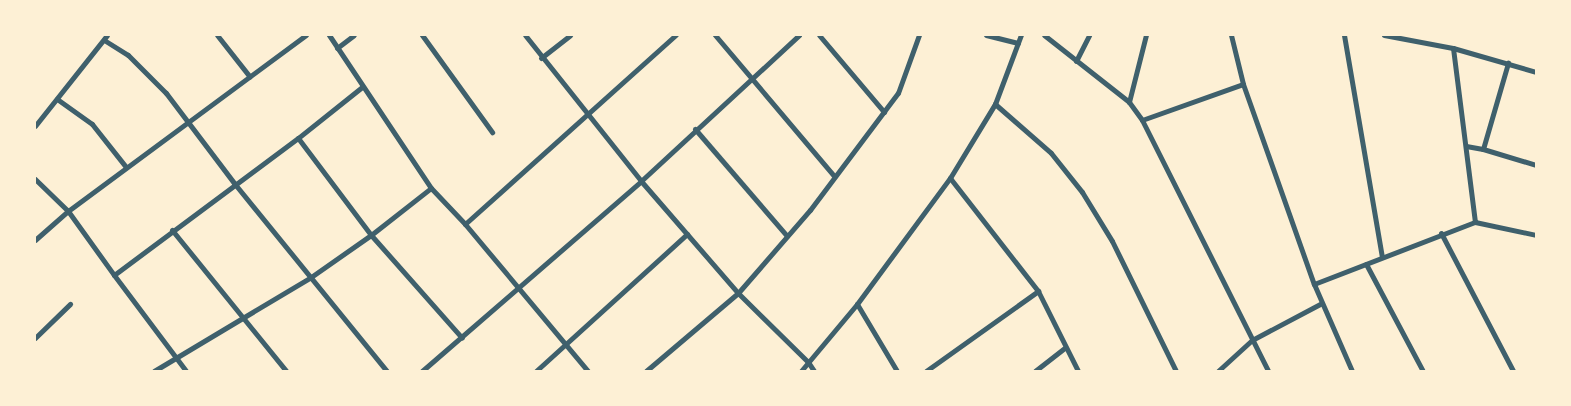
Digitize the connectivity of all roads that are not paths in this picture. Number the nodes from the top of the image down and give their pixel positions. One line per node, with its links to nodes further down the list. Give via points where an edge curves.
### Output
1 (217, 35): 30 (street)
2 (306, 35): 30 (street)
3 (329, 35): 23 (street)
4 (354, 35): 23 (street)
5 (422, 35): 42 (street)
6 (525, 35): 25 (street)
7 (570, 35): 25 (street)
8 (676, 35): 37 (street)
9 (715, 35): 29 (street)
10 (798, 35): 29 (street)
11 (819, 35): 36 (street)
12 (919, 35): 36 (street, via 903,84)
13 (986, 35): 22 (street)
14 (1020, 35): 22 (street)
15 (1044, 35): 26 (street)
16 (1089, 35): 26 (street)
17 (1146, 35): 34 (street)
18 (1231, 35): 31 (street)
19 (1344, 35): 64 (street)
20 (1384, 35): 24 (street)
21 (106, 37): 33 (street); 39 (street, via 150,74)
22 (1018, 43): 35 (street)
23 (336, 48): 32 (street)
24 (1453, 48): 27 (street); 44 (street)
25 (541, 58): 37 (street)
26 (1076, 61): 34 (street)
27 (1508, 64): 28 (street); 45 (street)
28 (1536, 72)
29 (752, 76): 41 (street); 48 (street)
30 (250, 77): 39 (street)
31 (1244, 84): 38 (street); 68 (street)
32 (362, 87): 43 (street); 53 (street)
33 (57, 99): 40 (street); 47 (street, via 92,124)
34 (1129, 102): 38 (street)
35 (995, 104): 49 (street); 97 (street, via 1052,153 1082,192 1112,241)
36 (884, 112): 48 (street)
37 (587, 117): 51 (street); 56 (street)
38 (1142, 120): 78 (street)
39 (189, 123): 47 (street); 52 (street)
40 (35, 126)
41 (695, 129): 51 (street); 62 (street)
42 (492, 132)
43 (298, 138): 52 (street); 61 (street)
44 (1466, 146): 45 (street); 55 (street)
45 (1483, 150): 46 (street)
46 (1536, 166)
47 (126, 167): 54 (street)
48 (834, 176): 62 (street)
49 (950, 178): 70 (street); 73 (street)
50 (35, 179): 54 (street)
51 (640, 181): 59 (street); 69 (street)
52 (234, 183): 57 (street); 67 (street)
53 (430, 188): 56 (street); 61 (street)
54 (68, 210): 63 (street); 66 (street)
55 (1475, 222): 58 (street); 60 (street)
56 (465, 224): 69 (street)
57 (172, 230): 66 (street); 75 (street)
58 (1441, 233): 64 (street); 102 (street)
59 (687, 234): 71 (street); 79 (street)
60 (1536, 235)
61 (371, 236): 67 (street); 77 (street)
62 (787, 236): 71 (street)
63 (35, 240)
64 (1382, 258): 65 (street)
65 (1366, 264): 68 (street); 101 (street)
66 (114, 275): 81 (street)
67 (311, 277): 75 (street); 86 (street)
68 (1314, 284): 74 (street)
69 (518, 287): 77 (street); 79 (street)
70 (1038, 291): 80 (street); 94 (street)
71 (738, 293): 82 (street); 90 (street)
72 (70, 304): 76 (street)
73 (856, 304): 82 (street); 93 (street)
74 (1320, 304): 78 (street); 100 (street)
75 (240, 318): 81 (street); 85 (street)
76 (35, 338)
77 (462, 338): 87 (street)
78 (1252, 340): 98 (street); 99 (street)
79 (566, 344): 88 (street); 89 (street)
80 (1064, 348): 95 (street); 96 (street)
81 (175, 358): 83 (street); 84 (street)
82 (808, 362): 91 (street); 92 (street)
83 (154, 371)
84 (186, 371)
85 (286, 371)
86 (387, 371)
87 (422, 371)
88 (536, 371)
89 (588, 371)
90 (646, 371)
91 (801, 371)
92 (814, 371)
93 (897, 371)
94 (926, 371)
95 (1035, 371)
96 (1078, 371)
97 (1176, 371)
98 (1218, 371)
99 (1268, 371)
100 (1352, 371)
101 (1423, 371)
102 (1513, 371)

